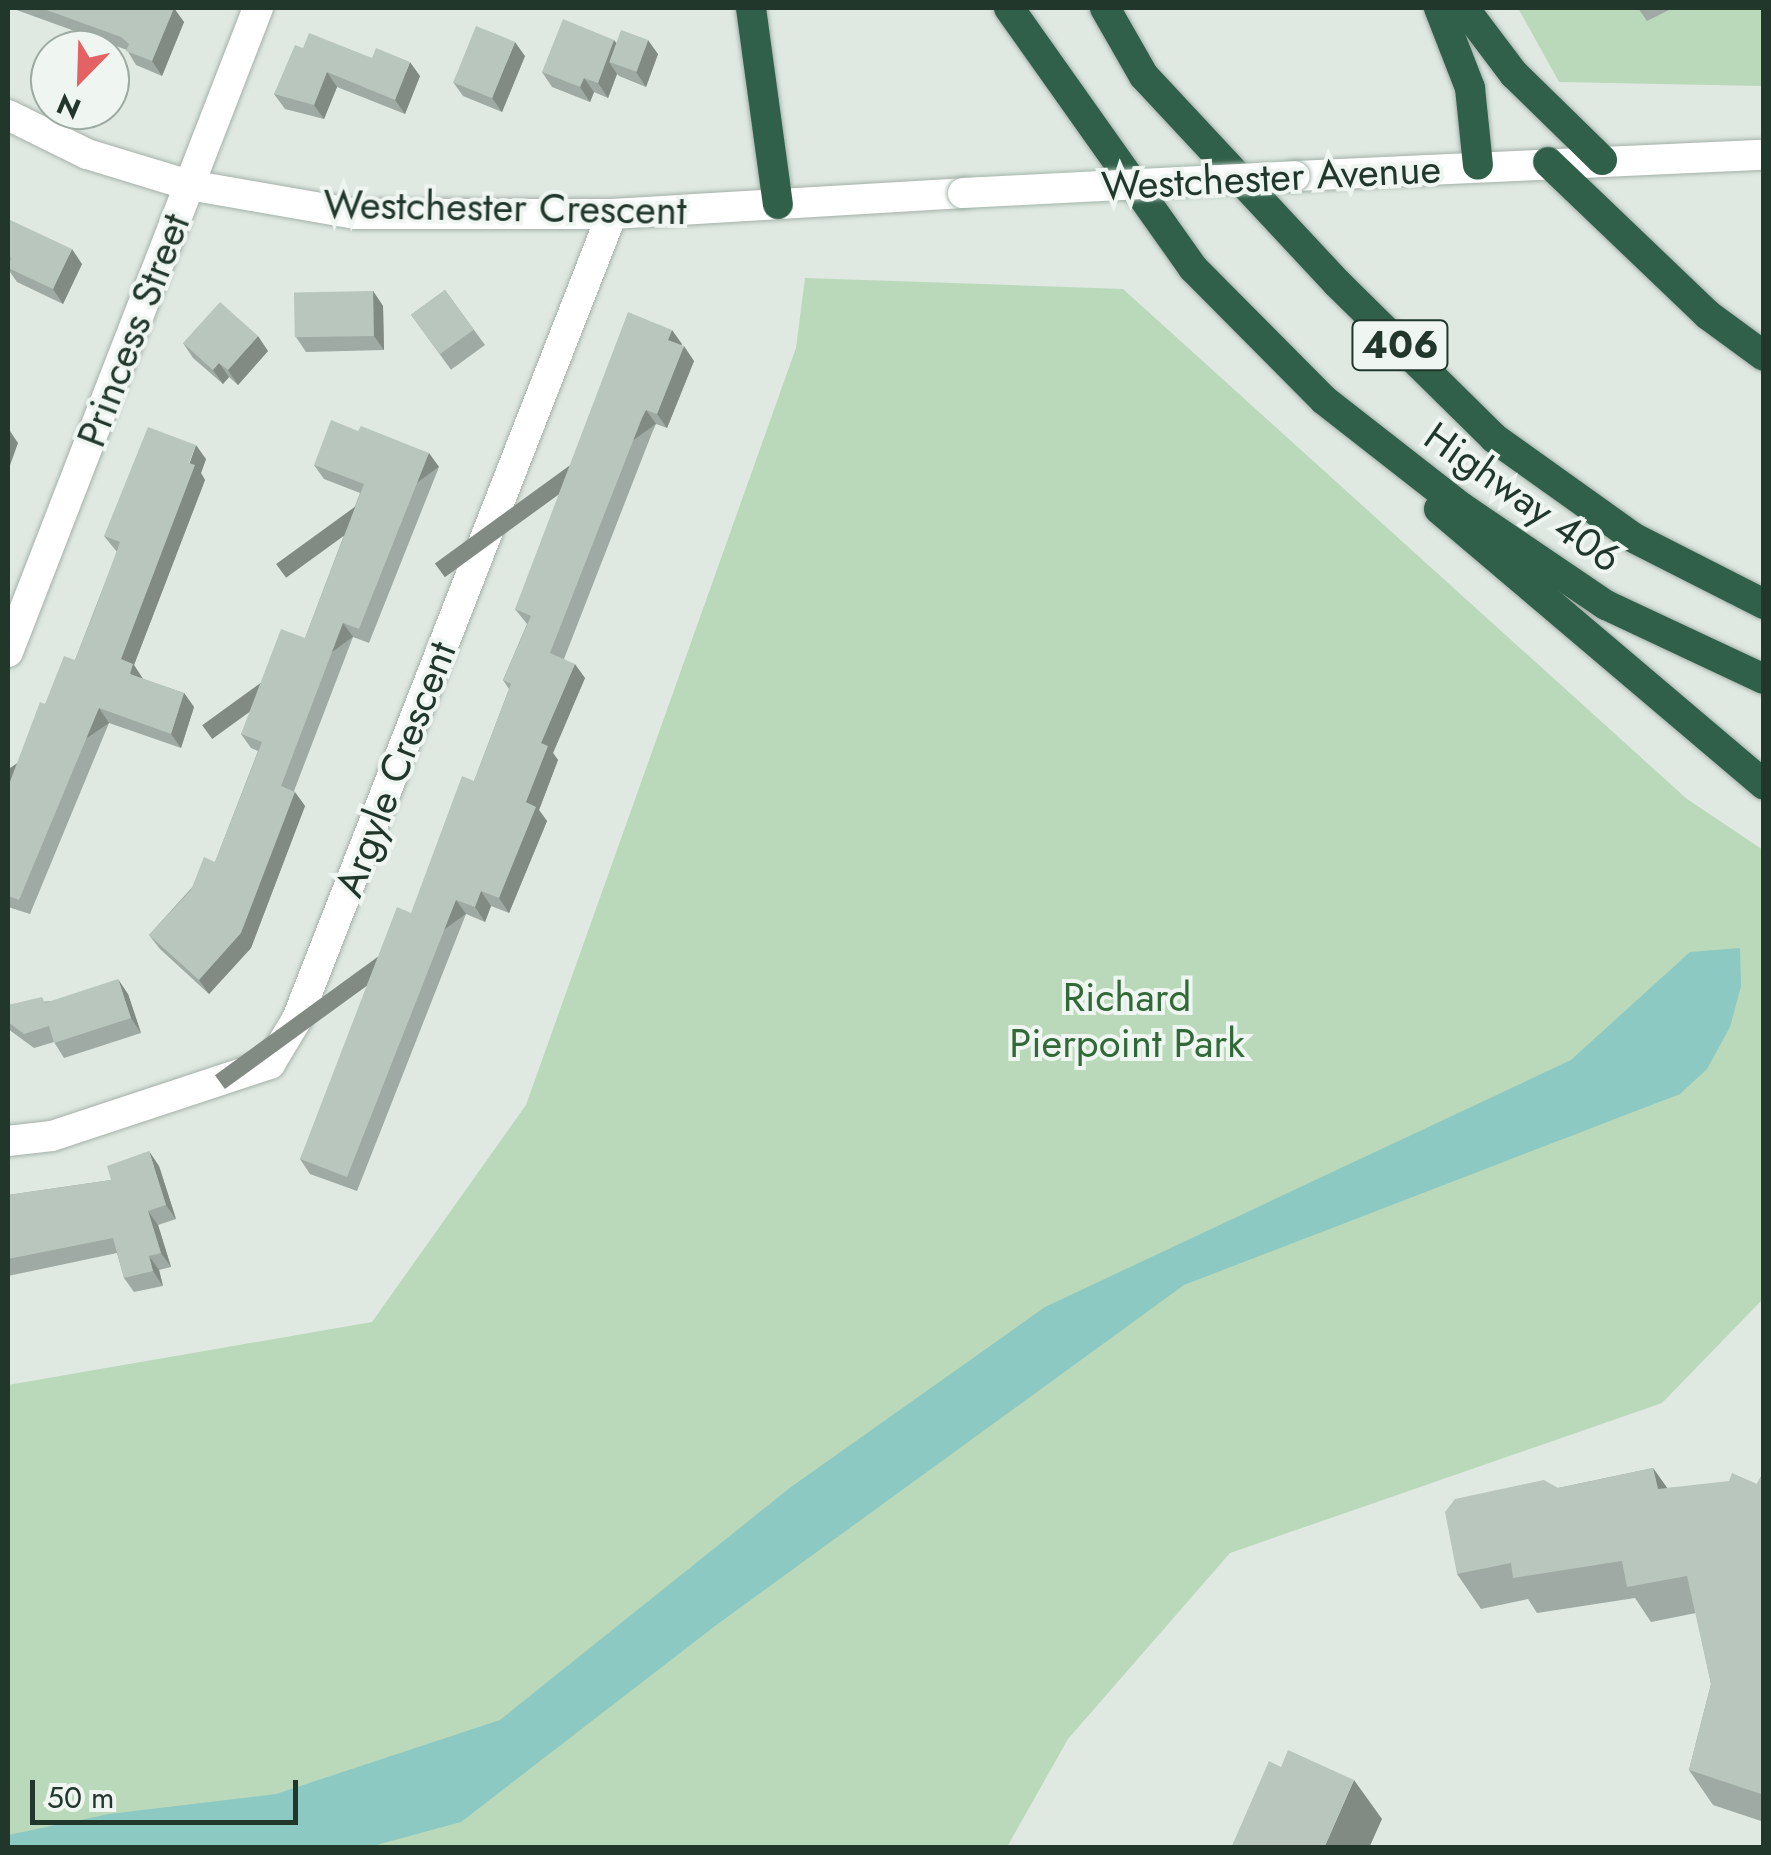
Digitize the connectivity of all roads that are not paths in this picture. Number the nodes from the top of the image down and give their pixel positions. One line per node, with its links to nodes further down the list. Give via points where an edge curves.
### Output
1 (258, 8): 12 (street, Princess Street)
2 (751, 8): 13 (highway)
3 (1009, 8): 16 (highway, Highway 406 / 406, via 1193,268)
4 (1105, 8): 17 (highway, Highway 406 / 406, via 1144,76 1337,283 1494,438 1634,538)
5 (1439, 8): 11 (highway, via 1470,88)
6 (1464, 8): 9 (highway, via 1514,74)
7 (8, 115): 12 (street, Westchester Crescent, via 87,154)
8 (1764, 155): 9 (street, Westchester Avenue)
9 (1602, 160): 10 (street, Westchester Avenue)
10 (1548, 162): 11 (street, Westchester Avenue); 15 (highway, via 1708,316)
11 (1478, 165): 13 (street, Westchester Avenue, bridge)
12 (189, 185): 14 (street, Westchester Crescent, via 354,214); 18 (street, Princess Street)
13 (778, 204): 14 (street, Westchester Crescent)
14 (612, 214): 21 (street, Argyle Crescent, via 296,1020 270,1064 52,1136)
15 (1764, 356)
16 (1324, 400): 19 (highway, Highway 406 / 406, via 1461,507 1606,605); 20 (highway, via 1485,552)
17 (1764, 604)
18 (8, 652)
19 (1764, 679)
20 (1764, 786)
21 (8, 1141)

